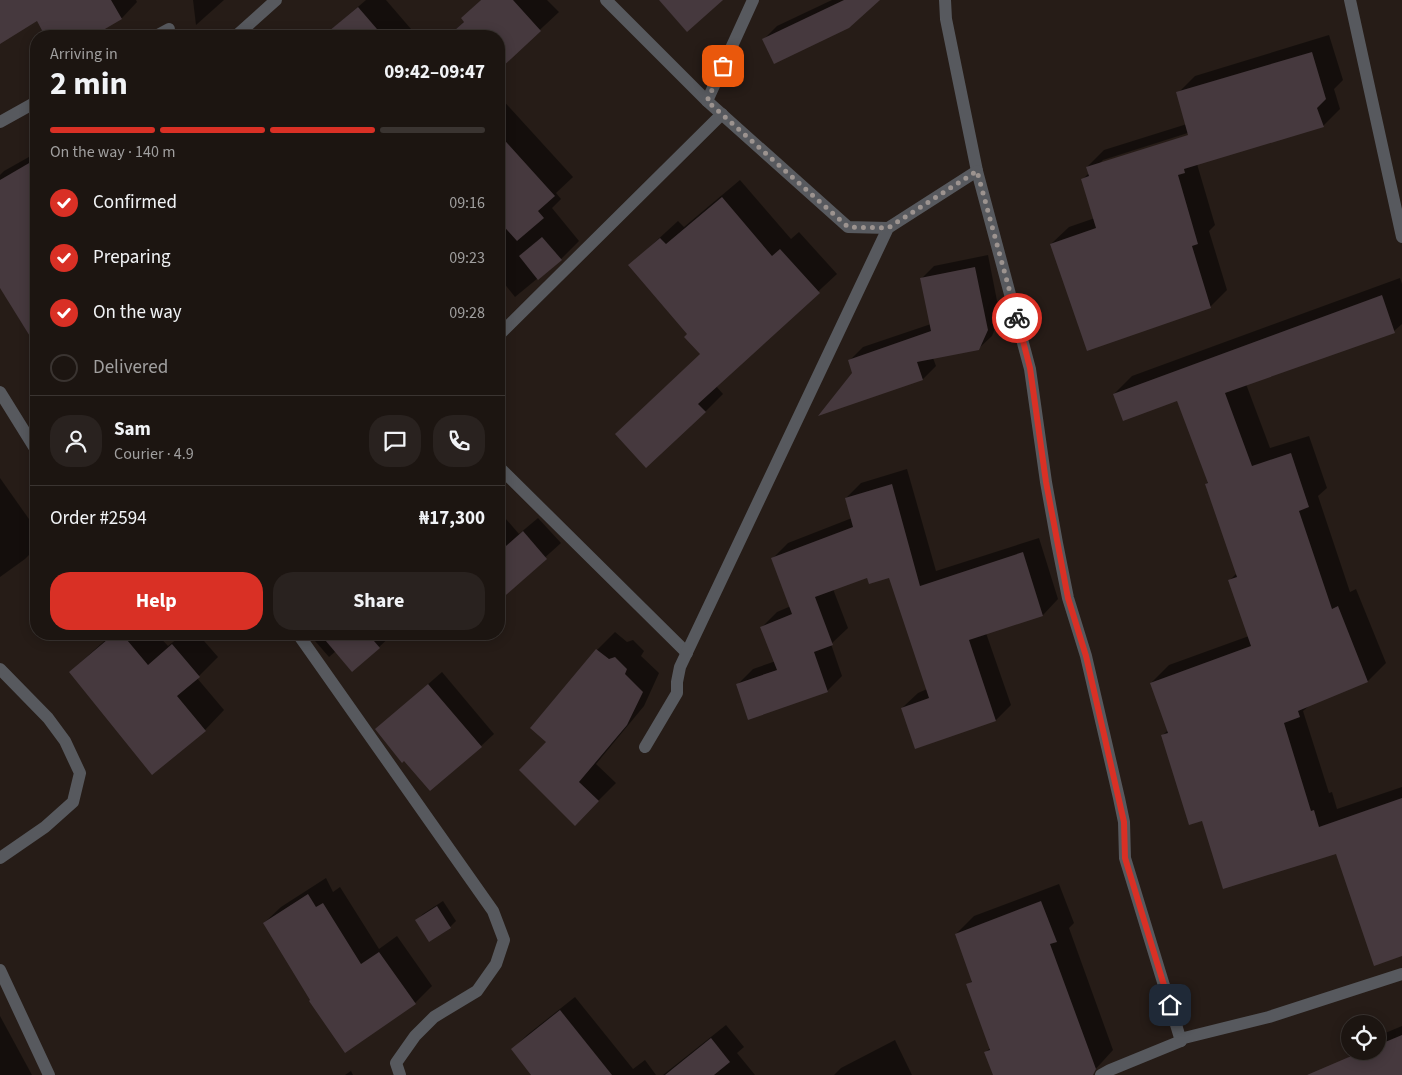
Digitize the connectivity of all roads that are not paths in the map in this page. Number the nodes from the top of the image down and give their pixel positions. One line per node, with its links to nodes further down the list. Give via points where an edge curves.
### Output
1 (276, 0): 6 (street)
2 (606, 0): 7 (street)
3 (753, 0): 7 (street)
4 (945, 0): 11 (street, via 946,19)
5 (1350, 0): 13 (street)
6 (243, 30)
7 (707, 101): 9 (street)
8 (30, 105): 10 (street)
9 (722, 114): 12 (street, via 848,227); 14 (street)
10 (0, 122)
11 (977, 171): 12 (street); 25 (street, via 1030,368 1054,526 1068,598 1086,656 1122,814 1125,858)
12 (888, 228): 19 (street)
13 (1402, 237)
14 (505, 329)
15 (0, 392): 16 (street)
16 (30, 440)
17 (505, 473): 19 (street)
18 (302, 640): 27 (street, via 493,910 504,940 496,964 477,991 434,1017 415,1036 396,1063)
19 (687, 653): 21 (street, via 680,667 677,693)
20 (0, 669): 22 (street, via 48,718 65,742 80,773 73,802 45,827)
21 (645, 746)
22 (0, 858)
23 (0, 970): 26 (street)
24 (1402, 974): 25 (street, via 1269,1017 1180,1039)
25 (1181, 1042): 28 (street)
26 (48, 1075)
27 (400, 1075)
28 (1101, 1075)

